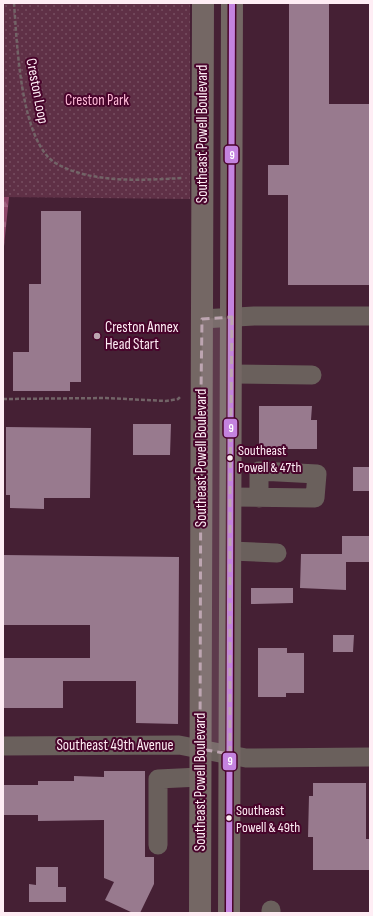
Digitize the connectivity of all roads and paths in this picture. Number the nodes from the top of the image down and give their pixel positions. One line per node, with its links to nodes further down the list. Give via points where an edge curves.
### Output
1 (14, 3): 4 (path, Creston Loop, via 20,68 29,117 32,130 42,149 56,163 82,174 124,179)
2 (202, 3): 7 (main road, Southeast Powell Boulevard)
3 (232, 3): 6 (main road, Southeast Powell Boulevard)
4 (186, 178)
5 (370, 316): 6 (street)
6 (232, 317): 7 (street); 8 (main road, Southeast Powell Boulevard)
7 (202, 319): 17 (main road, Southeast Powell Boulevard)
8 (231, 374): 9 (street); 12 (main road, Southeast Powell Boulevard)
9 (312, 375)
10 (185, 391): 11 (path, via 178,399 166,401 106,398)
11 (3, 399)
12 (230, 497): 13 (street); 14 (main road, Southeast Powell Boulevard)
13 (259, 498)
14 (230, 552): 15 (street); 18 (main road, Southeast Powell Boulevard)
15 (277, 554)
16 (3, 746): 17 (street, Southeast 49th Avenue, via 178,745)
17 (200, 749): 18 (street, Southeast 49th Avenue); 20 (main road, Southeast Powell Boulevard)
18 (230, 754): 19 (street, Southeast 49th Avenue, via 246,758); 23 (main road, Southeast Powell Boulevard)
19 (370, 757)
20 (200, 777): 21 (street, via 158,779); 22 (main road, Southeast Powell Boulevard)
21 (158, 845)
22 (200, 913)
23 (229, 913)

